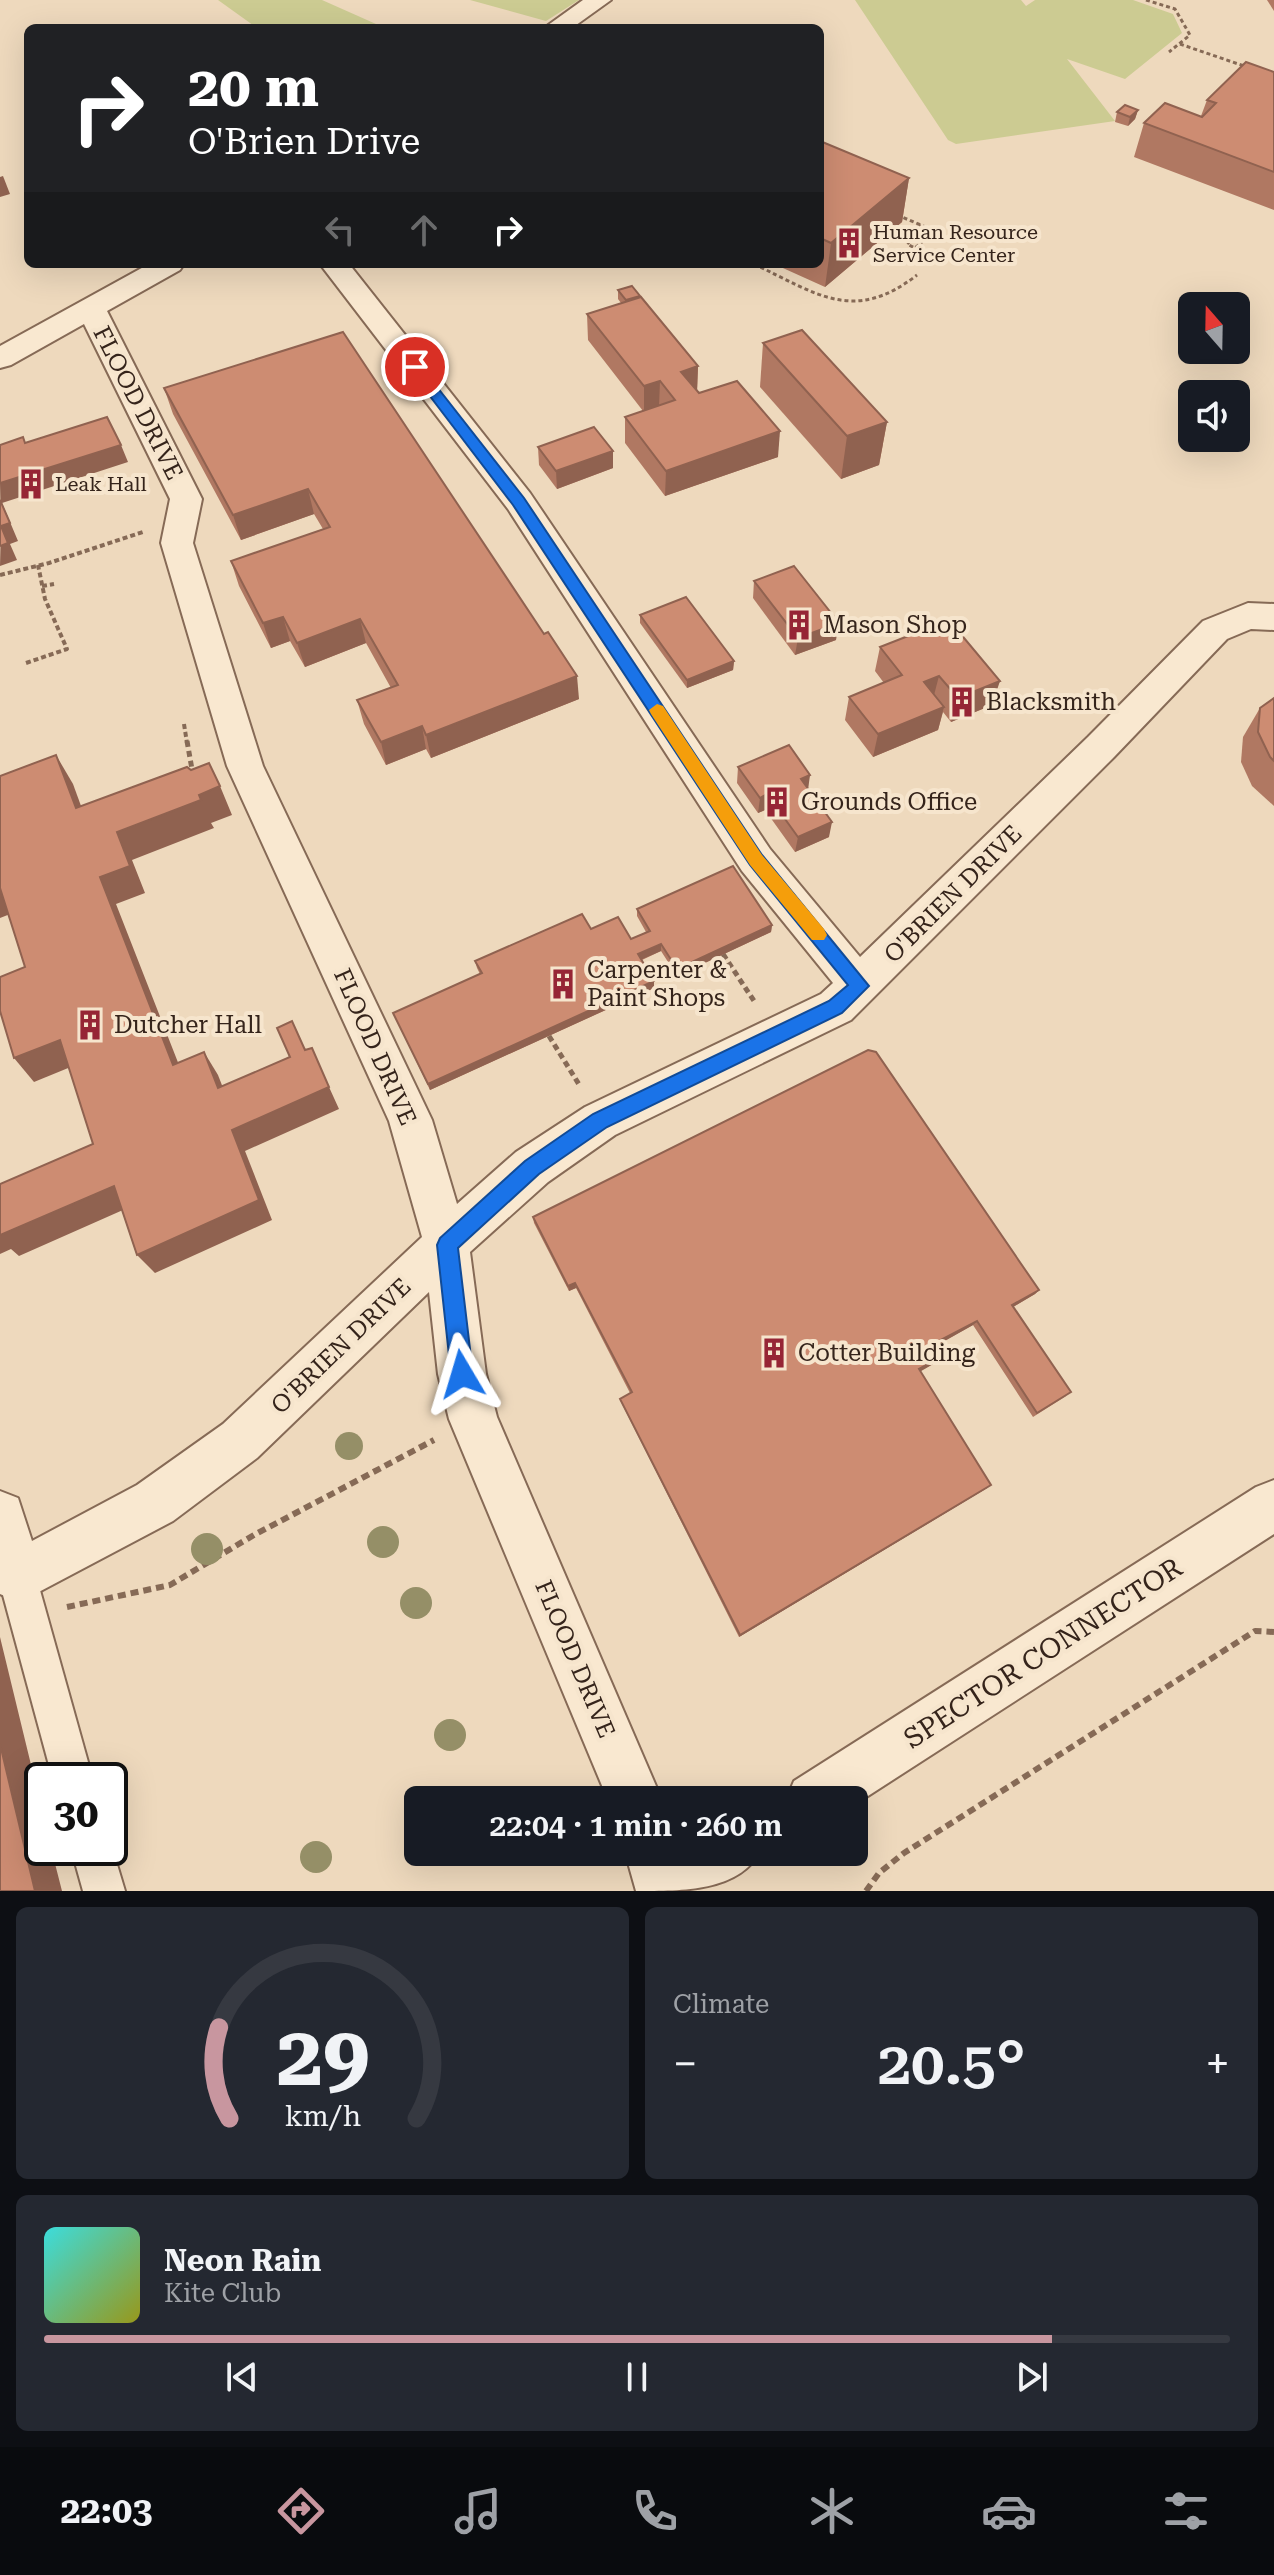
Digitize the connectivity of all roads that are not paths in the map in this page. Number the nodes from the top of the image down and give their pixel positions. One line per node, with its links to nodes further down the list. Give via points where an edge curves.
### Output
1 (599, 0): 2 (street)
2 (562, 24)
3 (163, 268): 5 (street)
4 (337, 268): 8 (street, via 519,501 756,860)
5 (91, 309): 6 (street); 9 (street, FLOOD DRIVE, via 186,499 177,543 245,766 410,1120)
6 (0, 358)
7 (1274, 617): 8 (street, O'BRIEN DRIVE, via 1248,616 1215,630)
8 (860, 986): 9 (street, O'BRIEN DRIVE, via 836,1007 600,1121 532,1167)
9 (447, 1245): 12 (street, O'BRIEN DRIVE, via 240,1441); 14 (street, FLOOD DRIVE, via 462,1374 473,1419)
10 (1274, 1505): 15 (street, SPECTOR CONNECTOR)
11 (0, 1516): 12 (street)
12 (22, 1596): 13 (street)
13 (68, 1762)
14 (629, 1786)
15 (835, 1786)
16 (97, 1866): 19 (street)
17 (657, 1866): 20 (street)
18 (710, 1866): 21 (street)
19 (104, 1891)
20 (664, 1891)
21 (671, 1891)

